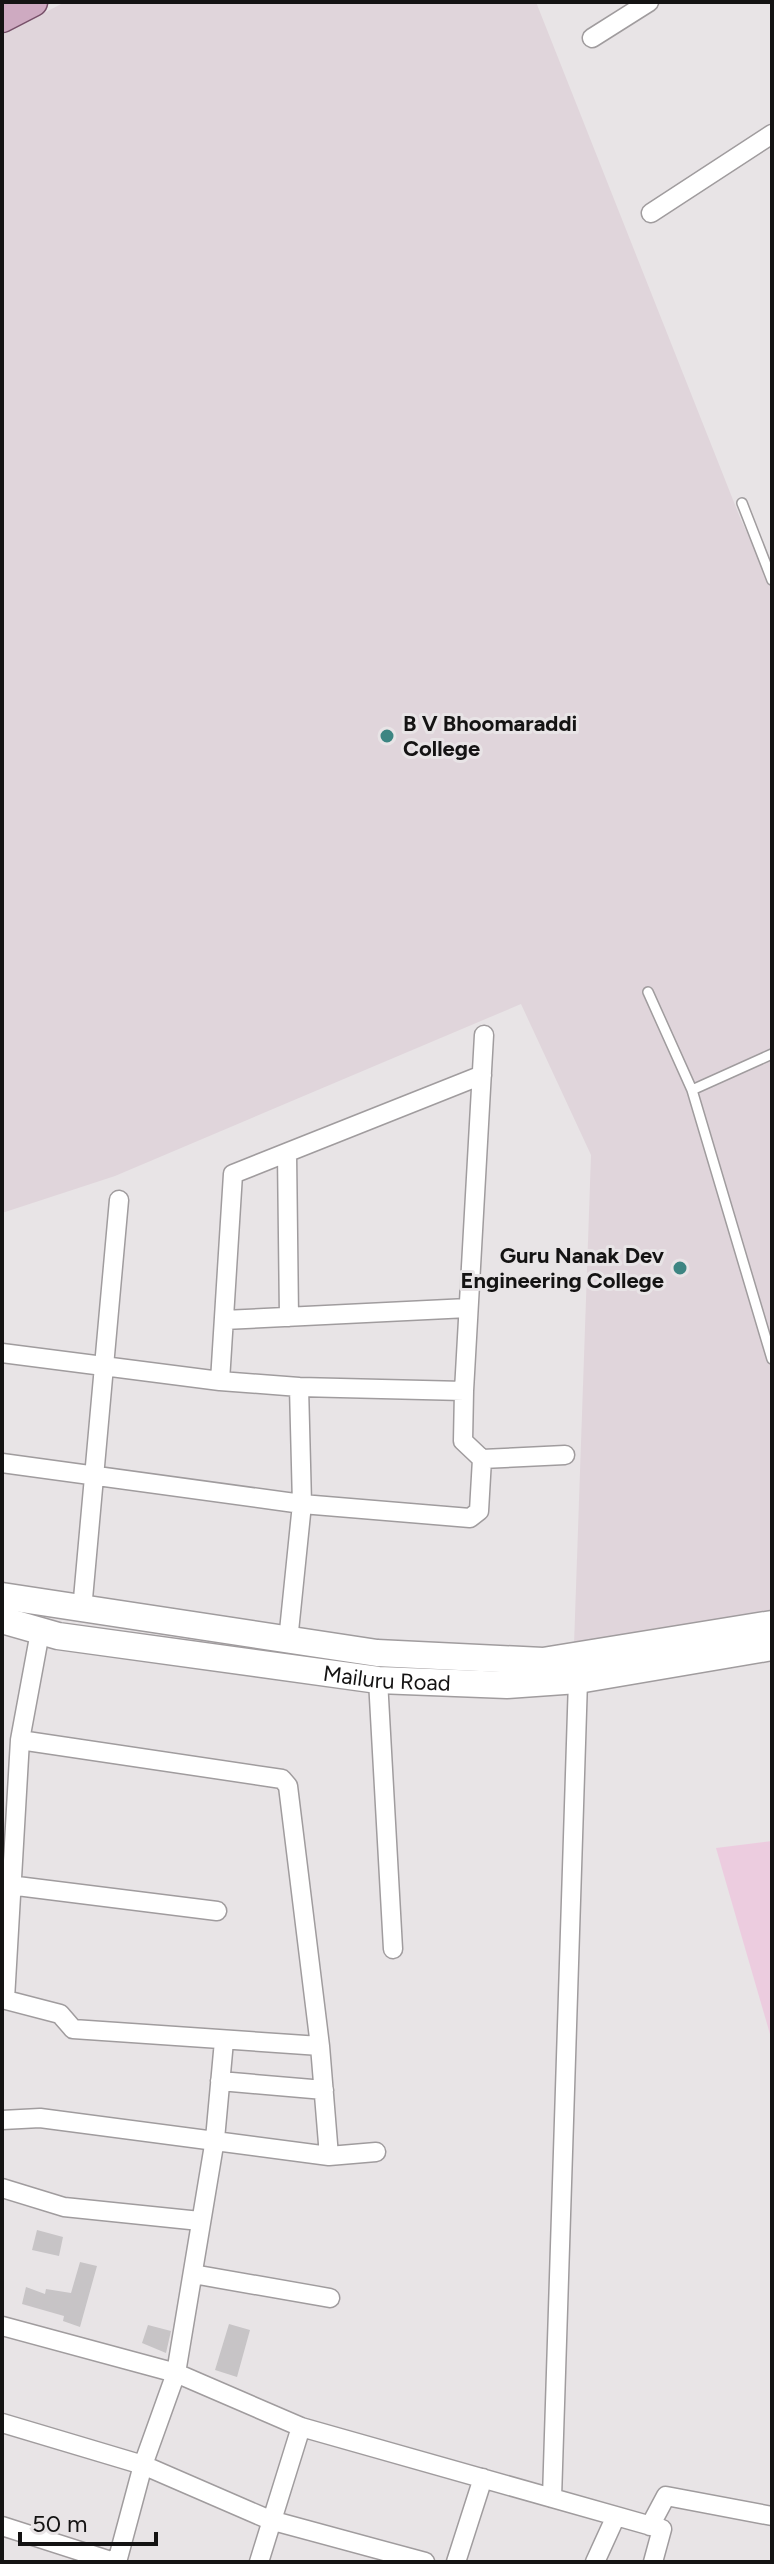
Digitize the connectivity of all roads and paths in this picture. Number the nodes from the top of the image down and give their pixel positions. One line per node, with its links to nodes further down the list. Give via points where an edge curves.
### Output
1 (33, 2): 3 (main road)
2 (649, 2): 4 (street)
3 (2, 18)
4 (592, 38)
5 (772, 134): 6 (street)
6 (651, 213)
7 (742, 503): 8 (lane)
8 (772, 580)
9 (648, 992): 13 (lane)
10 (484, 1035): 12 (street)
11 (772, 1054): 13 (lane)
12 (482, 1075): 14 (street); 16 (street)
13 (692, 1090): 20 (lane)
14 (287, 1153): 17 (street); 18 (street, via 233,1174)
15 (119, 1200): 21 (street)
16 (468, 1308): 17 (street); 24 (street)
17 (289, 1317): 18 (street)
18 (224, 1320): 22 (street)
19 (2, 1353): 21 (street)
20 (772, 1359)
21 (106, 1367): 22 (street); 28 (street)
22 (220, 1381): 23 (street)
23 (299, 1387): 24 (street); 29 (street)
24 (464, 1391): 26 (street, via 463,1441)
25 (565, 1455): 26 (street)
26 (482, 1459): 29 (street, via 479,1511 470,1518)
27 (2, 1463): 28 (street)
28 (95, 1474): 29 (street); 31 (street)
29 (302, 1504): 35 (street)
30 (2, 1596): 31 (street)
31 (82, 1610): 35 (street)
32 (2, 1620): 34 (street, Mailuru Road)
33 (772, 1624): 35 (street, via 543,1661 402,1655)
34 (40, 1632): 37 (street, Mailuru Road); 39 (street)
35 (288, 1641)
36 (772, 1647): 38 (street, Mailuru Road)
37 (378, 1680): 38 (street, Mailuru Road, via 507,1685); 42 (street)
38 (578, 1680): 62 (street)
39 (20, 1740): 40 (street); 45 (street, via 282,1779 292,1793)
40 (9, 1885): 41 (street); 43 (street)
41 (217, 1911)
42 (393, 1949)
43 (3, 1999): 44 (street, via 60,2014 73,2029)
44 (224, 2041): 45 (street); 46 (street)
45 (320, 2046): 47 (street)
46 (220, 2081): 47 (street); 49 (street)
47 (324, 2090): 51 (street)
48 (2, 2120): 49 (street, via 40,2118)
49 (215, 2139): 51 (street); 53 (street)
50 (376, 2152): 51 (street)
51 (329, 2156)
52 (2, 2188): 53 (street, via 64,2207)
53 (200, 2221): 54 (street)
54 (193, 2274): 55 (street); 57 (street)
55 (330, 2298)
56 (3, 2329): 57 (street)
57 (176, 2373): 59 (street); 60 (street)
58 (2, 2423): 60 (street)
59 (301, 2427): 61 (street); 65 (street)
60 (143, 2465): 65 (street); 68 (street)
61 (483, 2478): 62 (street); 71 (street)
62 (552, 2498): 63 (street)
63 (616, 2516): 67 (street); 72 (street)
64 (772, 2516): 67 (street, via 666,2496)
65 (270, 2520): 69 (street); 70 (street)
66 (2, 2526): 68 (street)
67 (650, 2526): 73 (street, via 662,2529)
68 (116, 2562)
69 (259, 2562)
70 (425, 2562)
71 (456, 2562)
72 (595, 2562)
73 (653, 2562)

